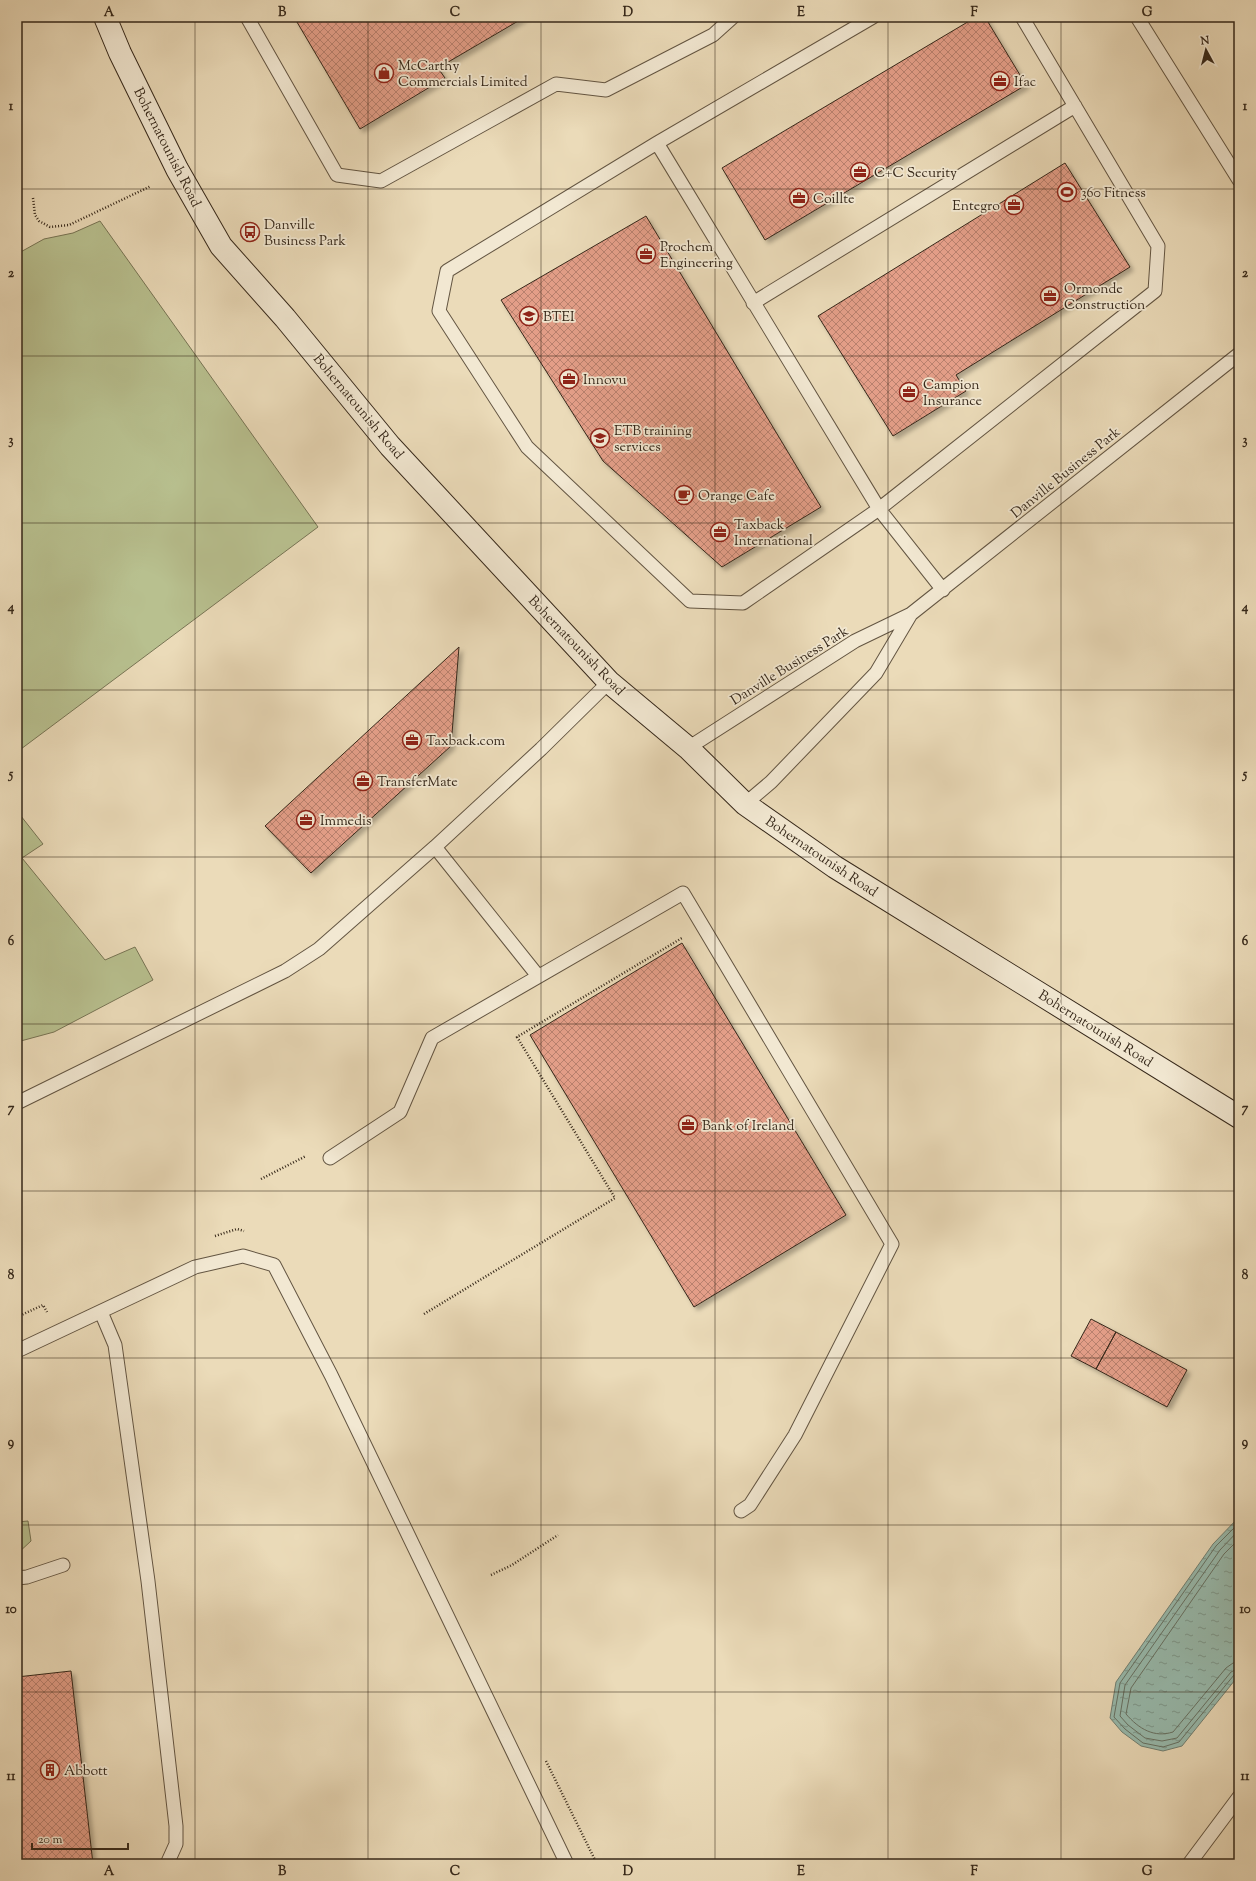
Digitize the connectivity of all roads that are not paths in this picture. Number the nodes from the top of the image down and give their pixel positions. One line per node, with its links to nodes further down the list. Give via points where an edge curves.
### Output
1 (105, 17): 15 (street, Bohernatounish Road, via 177,170 222,246 390,446)
2 (247, 17): 3 (lane, via 337,175 381,181 556,84 606,90 713,35)
3 (733, 17)
4 (873, 17): 8 (lane)
5 (1022, 17): 7 (lane)
6 (1137, 17): 9 (lane)
7 (1075, 106): 10 (lane); 12 (lane, via 1158,246 1155,291)
8 (657, 143): 10 (lane); 12 (lane, via 447,271 440,311 527,447 690,601 743,603)
9 (1239, 180)
10 (753, 303): 12 (lane)
11 (1239, 354): 13 (lane, Danville Business Park)
12 (879, 509): 13 (lane)
13 (943, 590): 14 (lane, Danville Business Park)
14 (911, 614): 16 (lane, Danville Business Park, via 855,641); 17 (lane, Danville Business Park, via 876,673 771,782)
15 (609, 682): 16 (street, Bohernatounish Road); 18 (lane)
16 (688, 748): 17 (street, Bohernatounish Road)
17 (745, 804): 21 (street, Bohernatounish Road, via 835,867)
18 (435, 847): 19 (lane); 20 (lane, via 319,949 285,971)
19 (538, 976): 22 (lane, via 432,1038 400,1112); 25 (lane, via 682,893 892,1244 795,1435 750,1505)
20 (17, 1103)
21 (1239, 1117)
22 (330, 1158)
23 (101, 1312): 24 (lane); 29 (lane, via 115,1345 148,1581 176,1826 176,1844); 30 (lane, via 194,1267 243,1256 274,1265 334,1382)
24 (17, 1351)
25 (741, 1511)
26 (63, 1565): 27 (lane)
27 (17, 1578)
28 (1239, 1797): 31 (lane)
29 (167, 1864)
30 (567, 1864)
31 (1189, 1864)

